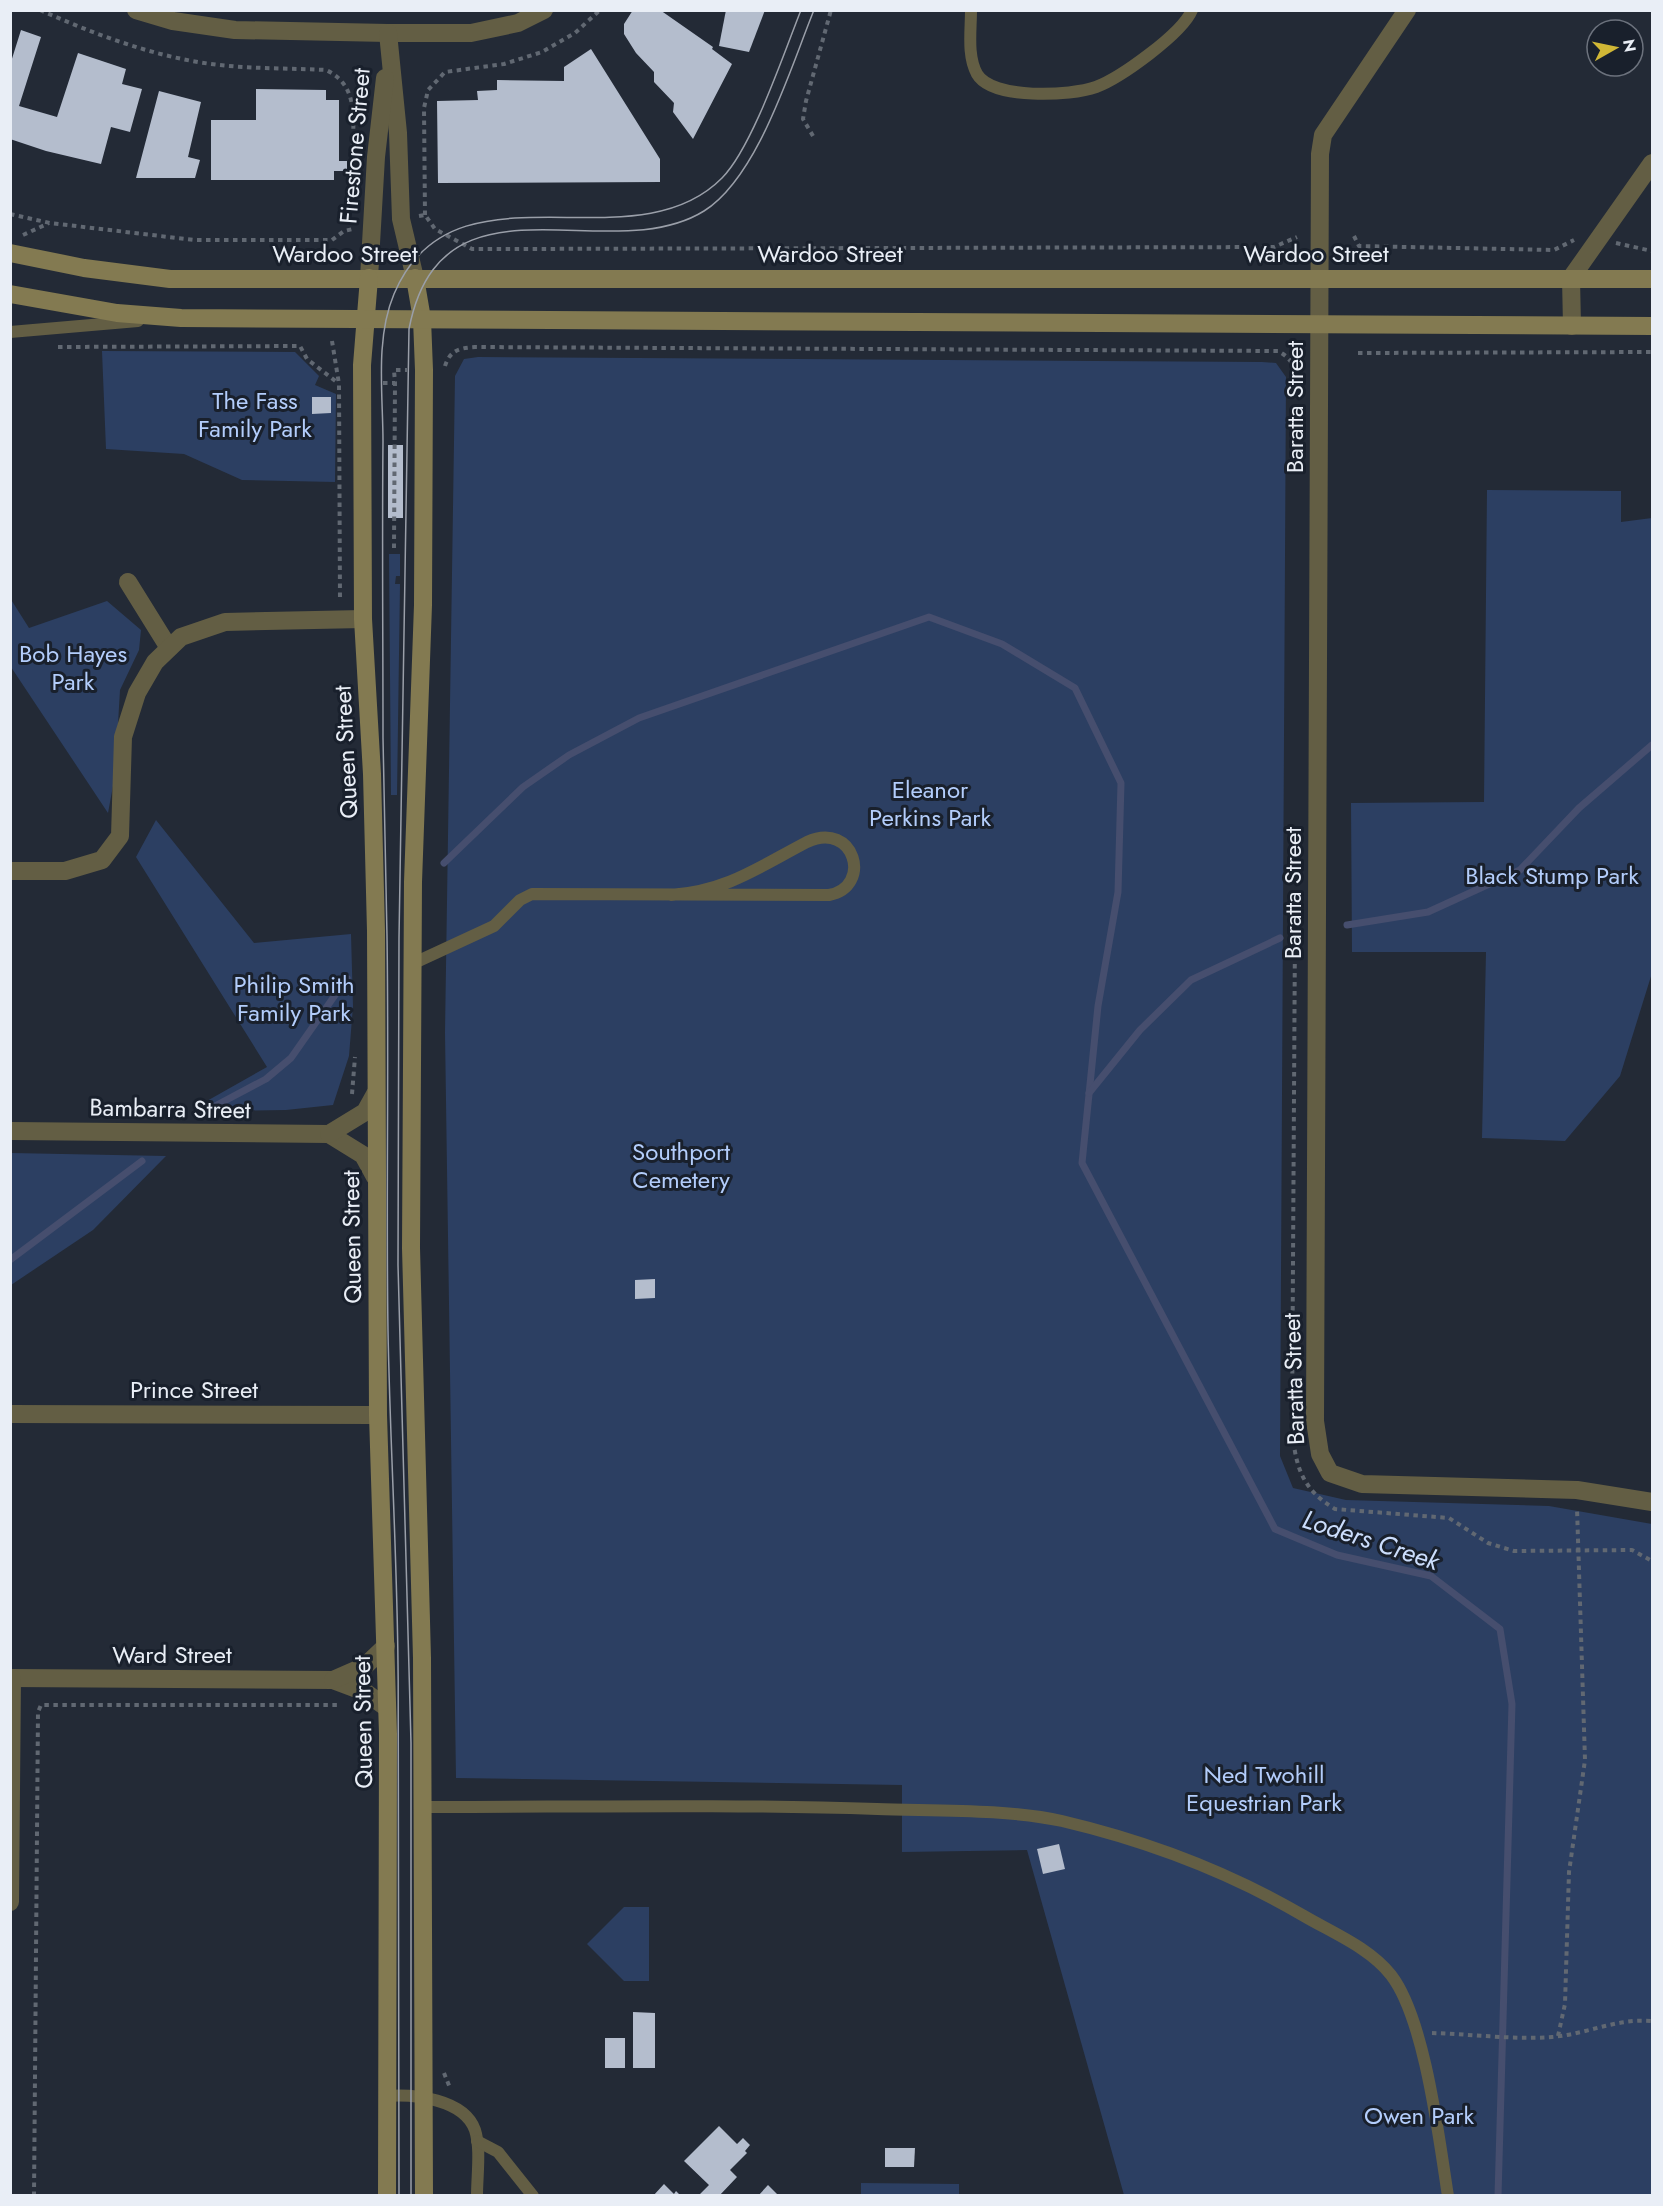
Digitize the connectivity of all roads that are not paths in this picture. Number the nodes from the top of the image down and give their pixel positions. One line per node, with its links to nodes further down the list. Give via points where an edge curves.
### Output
1 (136, 10): 6 (street, via 173,21 235,30)
2 (544, 10): 6 (street, via 518,23 471,33)
3 (971, 10): 4 (lane, via 972,61 977,75 997,90 1037,93 1098,86 1178,32)
4 (1192, 10)
5 (1407, 10): 12 (street, Baratta Street, via 1323,135)
6 (388, 33): 7 (street, Firestone Street)
7 (388, 55): 10 (street, Firestone Street, via 377,139); 11 (street, Firestone Street, via 398,133 401,219)
8 (1653, 163): 13 (street)
9 (10, 254): 10 (street, Wardoo Street, via 170,279)
10 (369, 278): 11 (street, Wardoo Street); 17 (street, Queen Street)
11 (415, 278): 12 (street, Wardoo Street); 18 (street)
12 (1320, 278): 13 (street, Wardoo Street); 19 (street, Baratta Street)
13 (1571, 278): 14 (street, Wardoo Street); 21 (street)
14 (1653, 279)
15 (10, 294): 16 (street, via 117,313)
16 (181, 318): 17 (street); 22 (lane)
17 (366, 319): 18 (street); 24 (street, Queen Street, via 362,365)
18 (422, 319): 19 (street); 28 (street, via 423,605)
19 (1320, 323): 21 (street); 35 (street, Baratta Street, via 1315,1409 1320,1454 1330,1473 1362,1484 1577,1490)
20 (1653, 326): 21 (street)
21 (1572, 327)
22 (10, 332)
23 (128, 582): 25 (street)
24 (363, 619): 25 (street, via 225,622 181,637); 29 (street, Queen Street, via 372,774)
25 (169, 648): 26 (street, via 155,662 137,693 123,737 120,836 102,860 65,871)
26 (10, 871)
27 (671, 895): 27 (lane, via 721,887 821,838 842,842 854,861 850,882 833,895); 28 (lane, via 528,895 494,926)
28 (412, 964): 40 (street, via 412,1271)
29 (375, 1094): 31 (street, via 365,1113); 32 (street, Queen Street)
30 (10, 1131): 31 (street, Bambarra Street)
31 (329, 1134): 32 (street, Bambarra Street, via 359,1151)
32 (375, 1177): 34 (street, Queen Street)
33 (10, 1414): 34 (street, Prince Street)
34 (378, 1414): 36 (street, Queen Street)
35 (1653, 1502)
36 (386, 1646): 38 (street, Ward Street, via 365,1666); 39 (street, Queen Street)
37 (11, 1678): 38 (street, Ward Street); 41 (street)
38 (333, 1680): 39 (street, Ward Street, via 365,1692)
39 (387, 1708): 42 (street, Queen Street)
40 (423, 1807): 43 (street); 49 (lane, via 845,1808 986,1813 1060,1821 1194,1860 1275,1899 1376,1959 1391,1975 1405,1997 1416,2033 1434,2107)
41 (10, 1902)
42 (387, 2096): 43 (lane); 45 (street, Queen Street)
43 (424, 2098): 44 (lane, via 447,2104 464,2115); 46 (street)
44 (477, 2141): 47 (lane); 48 (lane, via 498,2152)
45 (387, 2196)
46 (424, 2196)
47 (477, 2196)
48 (533, 2196)
49 (1448, 2196)

